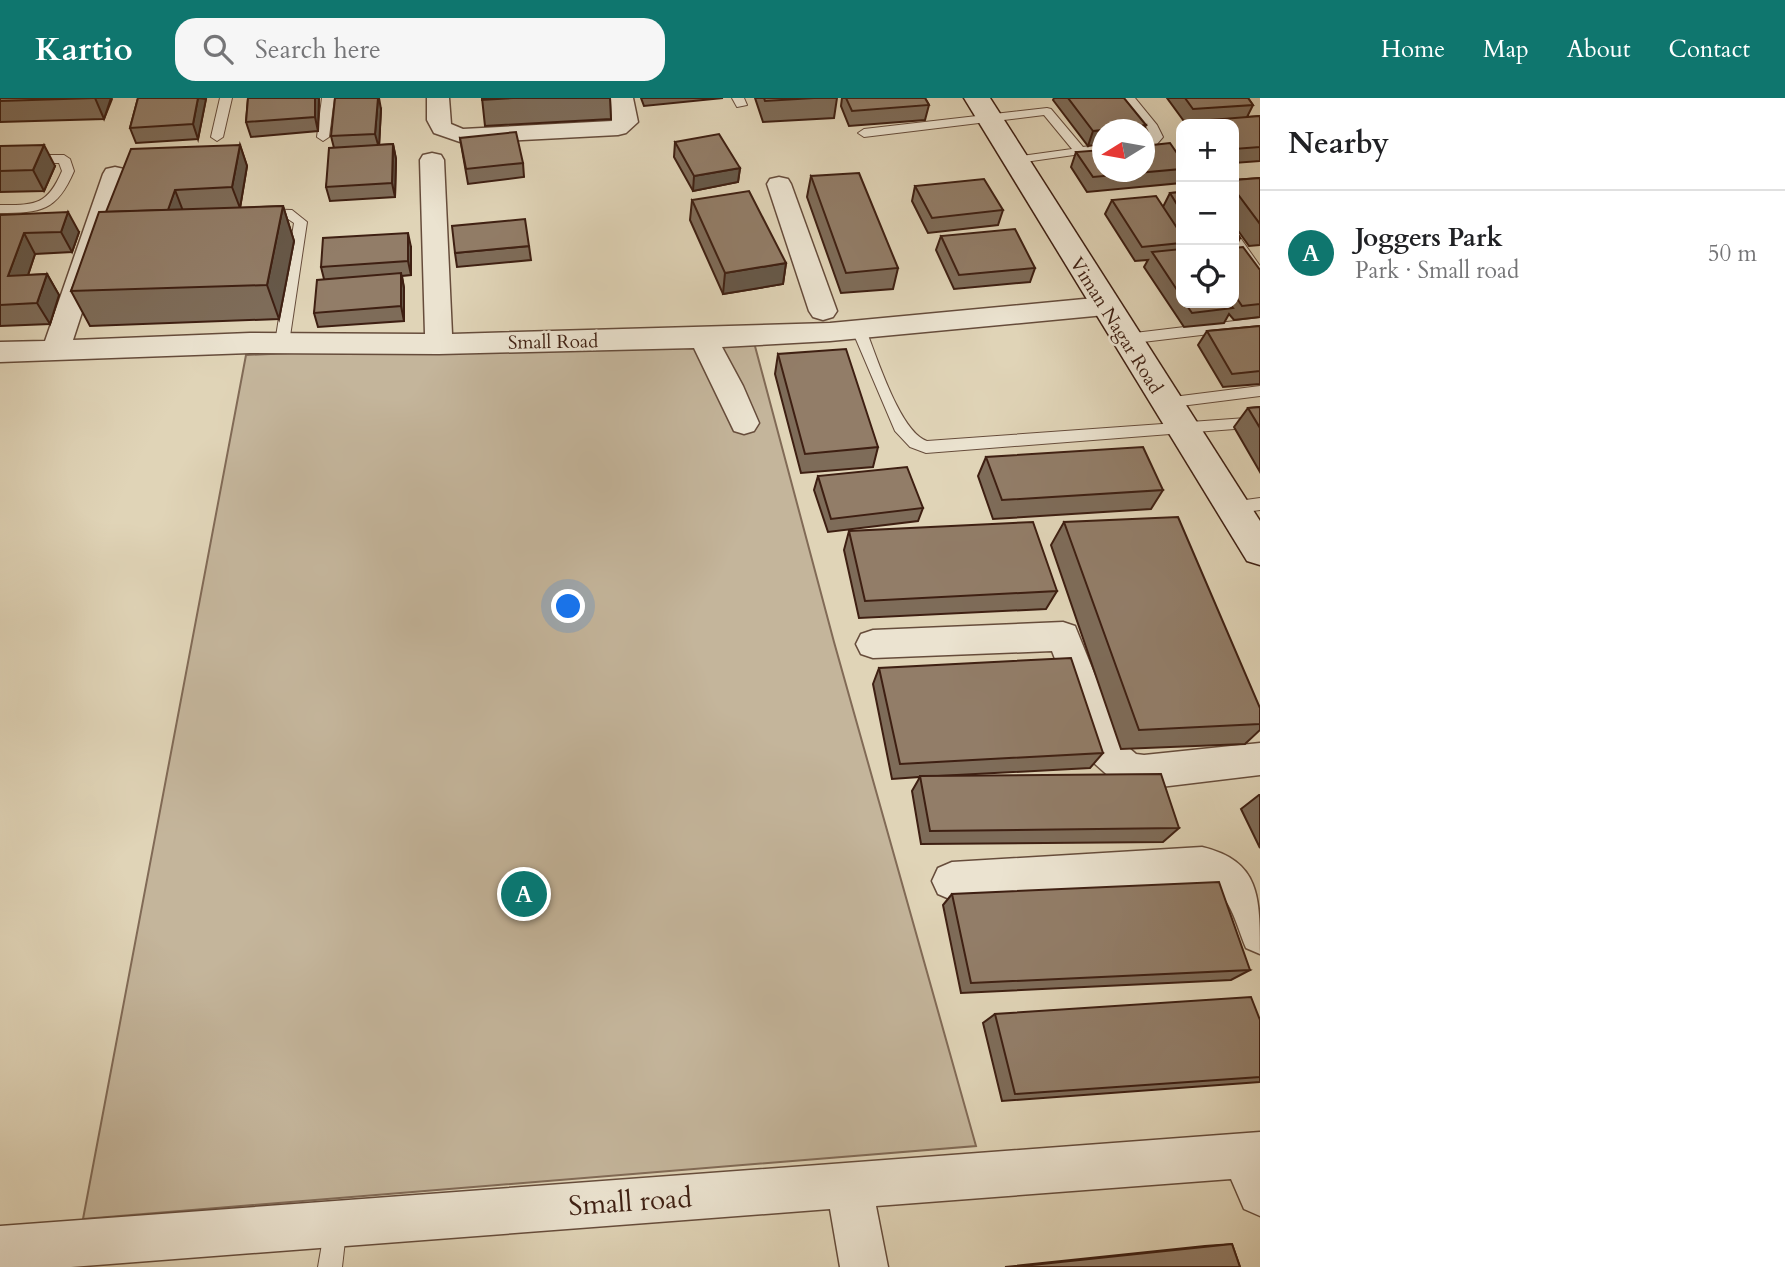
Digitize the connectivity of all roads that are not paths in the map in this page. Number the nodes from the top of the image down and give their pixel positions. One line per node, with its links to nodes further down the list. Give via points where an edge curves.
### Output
1 (226, 98): 9 (lane)
2 (328, 98): 10 (lane)
3 (438, 98): 4 (street, via 438,124 446,133 463,136 618,128 626,122)
4 (622, 98)
5 (1129, 98): 7 (lane)
6 (983, 108): 8 (lane); 12 (lane, via 1048,111); 15 (street, Viman Nagar Road)
7 (1146, 119)
8 (864, 133)
9 (217, 137)
10 (323, 137)
11 (1092, 149): 12 (lane)
12 (1080, 151): 15 (lane)
13 (0, 159): 18 (lane, via 64,159 68,171 50,202 27,209)
14 (432, 160): 29 (street)
15 (1015, 161): 22 (street, Viman Nagar Road)
16 (115, 174): 30 (street)
17 (779, 184): 23 (street)
18 (0, 209)
19 (244, 214): 28 (lane, via 288,214 301,222)
20 (1238, 245): 21 (lane)
21 (1260, 275)
22 (1105, 306): 25 (street, Small Road); 27 (street, Viman Nagar Road)
23 (826, 322): 25 (street, Small Road); 26 (street, Small Road)
24 (1260, 323): 27 (lane)
25 (859, 330): 36 (lane, via 900,427 915,443 938,447)
26 (703, 338): 29 (street, Small Road); 35 (street)
27 (1126, 339): 33 (street, Viman Nagar Road)
28 (282, 344): 29 (street, Small Road); 30 (street, Small Road)
29 (439, 344)
30 (56, 351): 31 (street, Small Road)
31 (0, 352)
32 (1260, 391): 33 (lane)
33 (1165, 402): 36 (street, Viman Nagar Road)
34 (1260, 422): 36 (lane)
35 (744, 423)
36 (1181, 428): 37 (street, Viman Nagar Road)
37 (1246, 506): 38 (street, Viman Nagar Road)
38 (1260, 551)
39 (873, 644): 40 (street, via 1063,636 1108,752 1126,768 1144,772)
40 (1260, 759)
41 (952, 881): 42 (street, via 1217,867 1232,876 1243,892)
42 (1260, 934)
43 (1255, 1168): 44 (street, Small road)
44 (849, 1185): 45 (street, Small road); 47 (street)
45 (333, 1245): 46 (street, Small road)
46 (0, 1249)
47 (864, 1267)

